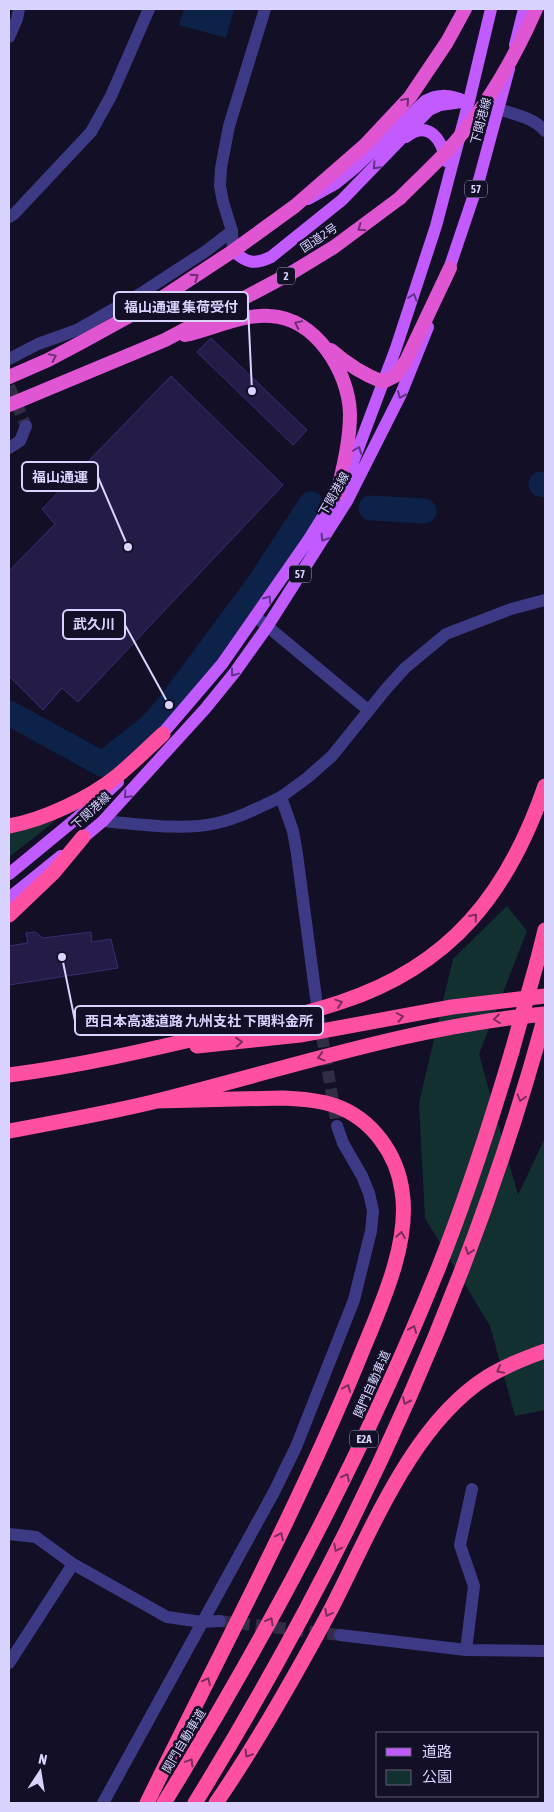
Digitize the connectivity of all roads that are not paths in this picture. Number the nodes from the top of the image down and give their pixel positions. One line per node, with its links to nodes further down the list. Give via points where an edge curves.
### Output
1 (19, 9): 8 (street)
2 (149, 9): 15 (street, via 111,96 90,132)
3 (265, 9): 17 (street, via 229,126 221,168 220,186)
4 (465, 9): 14 (highway, one-way to 4, via 366,145 410,97)
5 (491, 9): 9 (main road, 下関港線 / 57)
6 (524, 9): 10 (main road, 下関港線 / 57)
7 (536, 9): 21 (highway, 国道2号 / 2, one-way to 21, bridge, via 514,56 487,99 449,149 400,198 373,220 293,272)
8 (9, 37)
9 (470, 102): 10 (main road); 12 (main road, via 440,105 429,110); 13 (main road, 下関港線 / 57); 14 (main road, via 443,95 430,98 336,184)
10 (498, 109): 11 (street, via 538,124); 19 (main road, 下関港線 / 57)
11 (545, 131)
12 (393, 148): 13 (main road, via 410,134 432,133 442,147); 18 (main road, one-way to 18, via 342,200 271,257 252,263)
13 (450, 176): 24 (main road, 下関港線 / 57, one-way to 13, via 423,266)
14 (295, 206): 16 (highway)
15 (9, 217)
16 (282, 217): 17 (street, via 253,232 242,234); 18 (highway)
17 (232, 231): 18 (street); 22 (street, via 171,275 77,330)
18 (233, 251): 23 (highway, one-way to 18, via 48,360 160,299)
19 (450, 268): 24 (highway, via 406,361 395,376); 31 (main road, 下関港線 / 57, one-way to 31, via 383,433 347,501)
20 (319, 339): 21 (highway, one-way to 21, via 301,324 270,316 239,320); 24 (highway, via 355,370); 28 (highway, via 340,372 349,404 347,448)
21 (165, 340): 25 (highway, 国道2号 / 2)
22 (9, 359)
23 (9, 377)
24 (382, 382): 28 (main road, 下関港線 / 57, one-way to 24, via 352,465)
25 (9, 405)
26 (26, 426): 27 (street, via 20,442)
27 (9, 448)
28 (337, 494): 30 (main road, 下関港線 / 57, one-way to 28)
29 (545, 600): 32 (street, via 511,609 446,634 405,668)
30 (255, 616): 31 (street); 33 (main road, 下関港線 / 57, via 222,664)
31 (267, 627): 32 (street); 36 (main road, 下関港線 / 57, one-way to 36, via 205,709)
32 (368, 710): 35 (street, via 332,756)
33 (163, 734): 37 (highway, via 115,777 90,793 54,812); 39 (main road, 下関港線 / 57, via 132,770)
34 (545, 786): 46 (highway, one-way to 34, via 307,1013 342,1002 404,975 429,958 473,918 506,875 534,818)
35 (281, 797): 36 (street, via 217,824 190,827); 44 (street, via 296,846)
36 (103, 821): 38 (main road, 下関港線 / 57)
37 (9, 826)
38 (84, 837): 40 (main road, 下関港線 / 57); 41 (highway, via 54,872)
39 (9, 874)
40 (9, 898)
41 (9, 915)
42 (545, 930): 67 (highway, 関門自動車道 / E2A, one-way to 42, bridge, via 316,1536 392,1377 482,1152)
43 (545, 996): 46 (highway, one-way to 43, via 300,1035 452,1007)
44 (316, 998)
45 (545, 1015): 50 (highway, one-way to 50, via 467,1023 418,1033); 68 (highway, E2A, one-way to 68, via 493,1187 415,1383 299,1622)
46 (138, 1052): 47 (highway)
47 (40, 1071): 48 (highway); 49 (highway)
48 (9, 1075)
49 (9, 1082)
50 (156, 1101): 51 (highway); 66 (highway, one-way to 50, via 286,1524 342,1401 396,1259 404,1212 399,1174 393,1160 375,1132 336,1106 282,1098)
51 (49, 1124): 53 (highway); 54 (highway)
52 (337, 1126): 60 (street, via 362,1176 373,1211 360,1278 296,1448)
53 (9, 1131)
54 (9, 1140)
55 (545, 1351): 69 (highway, one-way to 69, via 485,1378 436,1422 419,1445 388,1496 268,1721)
56 (472, 1489): 62 (street, via 460,1545 474,1586)
57 (9, 1534): 58 (street, via 36,1537)
58 (73, 1564): 60 (street, via 167,1617); 64 (street)
59 (220, 1621): 60 (street)
60 (202, 1622): 65 (street)
61 (340, 1635): 62 (street)
62 (466, 1650): 63 (street)
63 (545, 1651)
64 (9, 1663)
65 (103, 1803)
66 (147, 1803)
67 (164, 1803)
68 (195, 1803)
69 (216, 1803)

